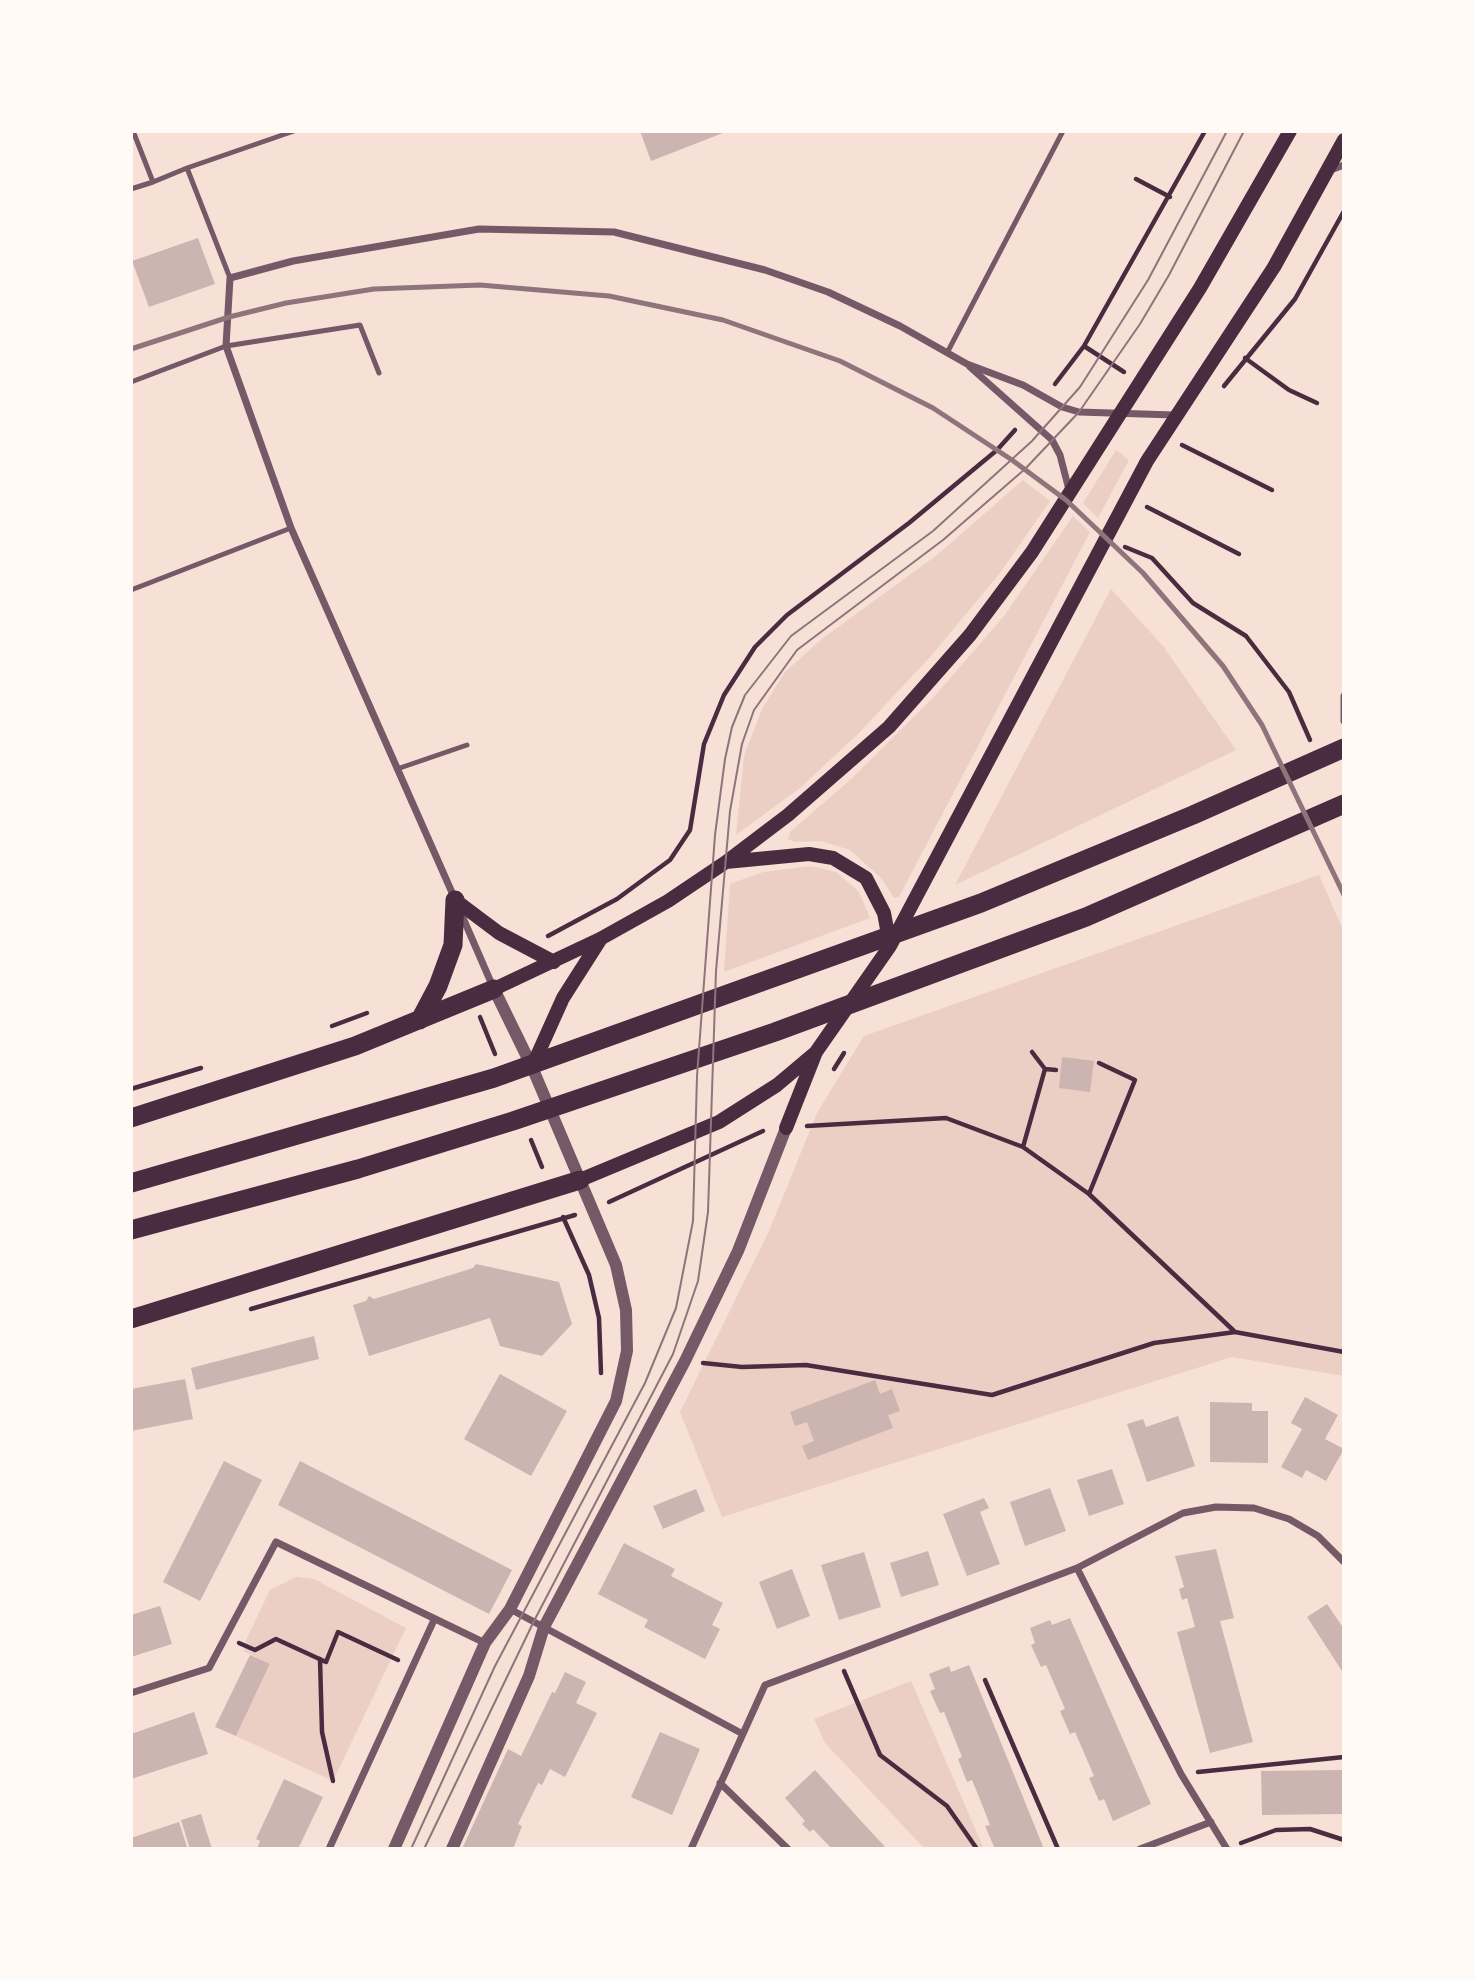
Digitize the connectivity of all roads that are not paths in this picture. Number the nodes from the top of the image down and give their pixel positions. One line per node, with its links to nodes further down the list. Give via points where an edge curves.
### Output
1 (133, 131): 9 (lane)
2 (294, 131): 7 (lane)
3 (1063, 131): 13 (lane)
4 (1290, 131): 17 (main road, via 1240,222)
5 (1344, 140): 8 (main road)
6 (1344, 165): 8 (street)
7 (187, 168): 9 (lane); 11 (lane)
8 (1327, 171): 18 (main road, via 1252,304)
9 (153, 181): 10 (lane)
10 (131, 189)
11 (230, 278): 12 (street); 13 (street, via 293,261 479,229 614,232 765,270 828,292)
12 (226, 346): 15 (lane, via 360,325); 16 (lane); 20 (street)
13 (947, 353): 14 (street)
14 (967, 364): 17 (street, via 1079,412); 19 (street, via 1052,440)
15 (379, 373)
16 (131, 382)
17 (1121, 414): 18 (street); 19 (main road)
18 (1174, 415): 31 (main road)
19 (1070, 493): 28 (main road, via 1005,591 888,727 788,815)
20 (291, 528): 21 (lane); 26 (street)
21 (131, 590)
22 (1344, 696): 23 (street)
23 (1344, 721)
24 (467, 745): 26 (lane)
25 (1344, 748): 40 (highway, via 981,903 494,1078)
26 (397, 769): 29 (street)
27 (1344, 804): 41 (highway, via 1086,917 967,963 513,1121 358,1169)
28 (726, 862): 30 (main road); 31 (main road, via 809,854 833,858 866,878 884,913)
29 (455, 901): 32 (main road, via 499,933); 33 (street); 34 (highway, via 453,945)
30 (600, 939): 32 (main road); 36 (main road, via 564,998)
31 (890, 946): 35 (main road)
32 (554, 962): 33 (main road)
33 (494, 989): 34 (highway); 36 (street)
34 (420, 1020): 37 (highway, via 355,1046)
35 (816, 1052): 38 (main road); 39 (main road, via 719,1122)
36 (533, 1067): 39 (street)
37 (131, 1118)
38 (792, 1127): 47 (street, via 685,1361)
39 (580, 1180): 42 (highway); 45 (street, via 617,1265 626,1310 627,1351 616,1401)
40 (131, 1183)
41 (131, 1230)
42 (131, 1319)
43 (1344, 1562): 44 (street, via 1318,1536 1289,1518 1254,1508 1216,1507 1183,1513)
44 (1077, 1568): 50 (street, via 765,1685); 52 (street, via 1181,1774)
45 (510, 1609): 47 (street); 48 (street)
46 (434, 1620): 48 (street); 49 (street, via 276,1542 209,1668); 53 (street)
47 (544, 1627): 50 (street); 55 (street, via 529,1676)
48 (485, 1643): 54 (street)
49 (131, 1693)
50 (741, 1733): 51 (street)
51 (720, 1783): 56 (street); 57 (street)
52 (1211, 1822): 58 (street); 59 (street)
53 (329, 1849)
54 (394, 1849)
55 (452, 1849)
56 (691, 1849)
57 (788, 1849)
58 (1140, 1849)
59 (1228, 1849)

